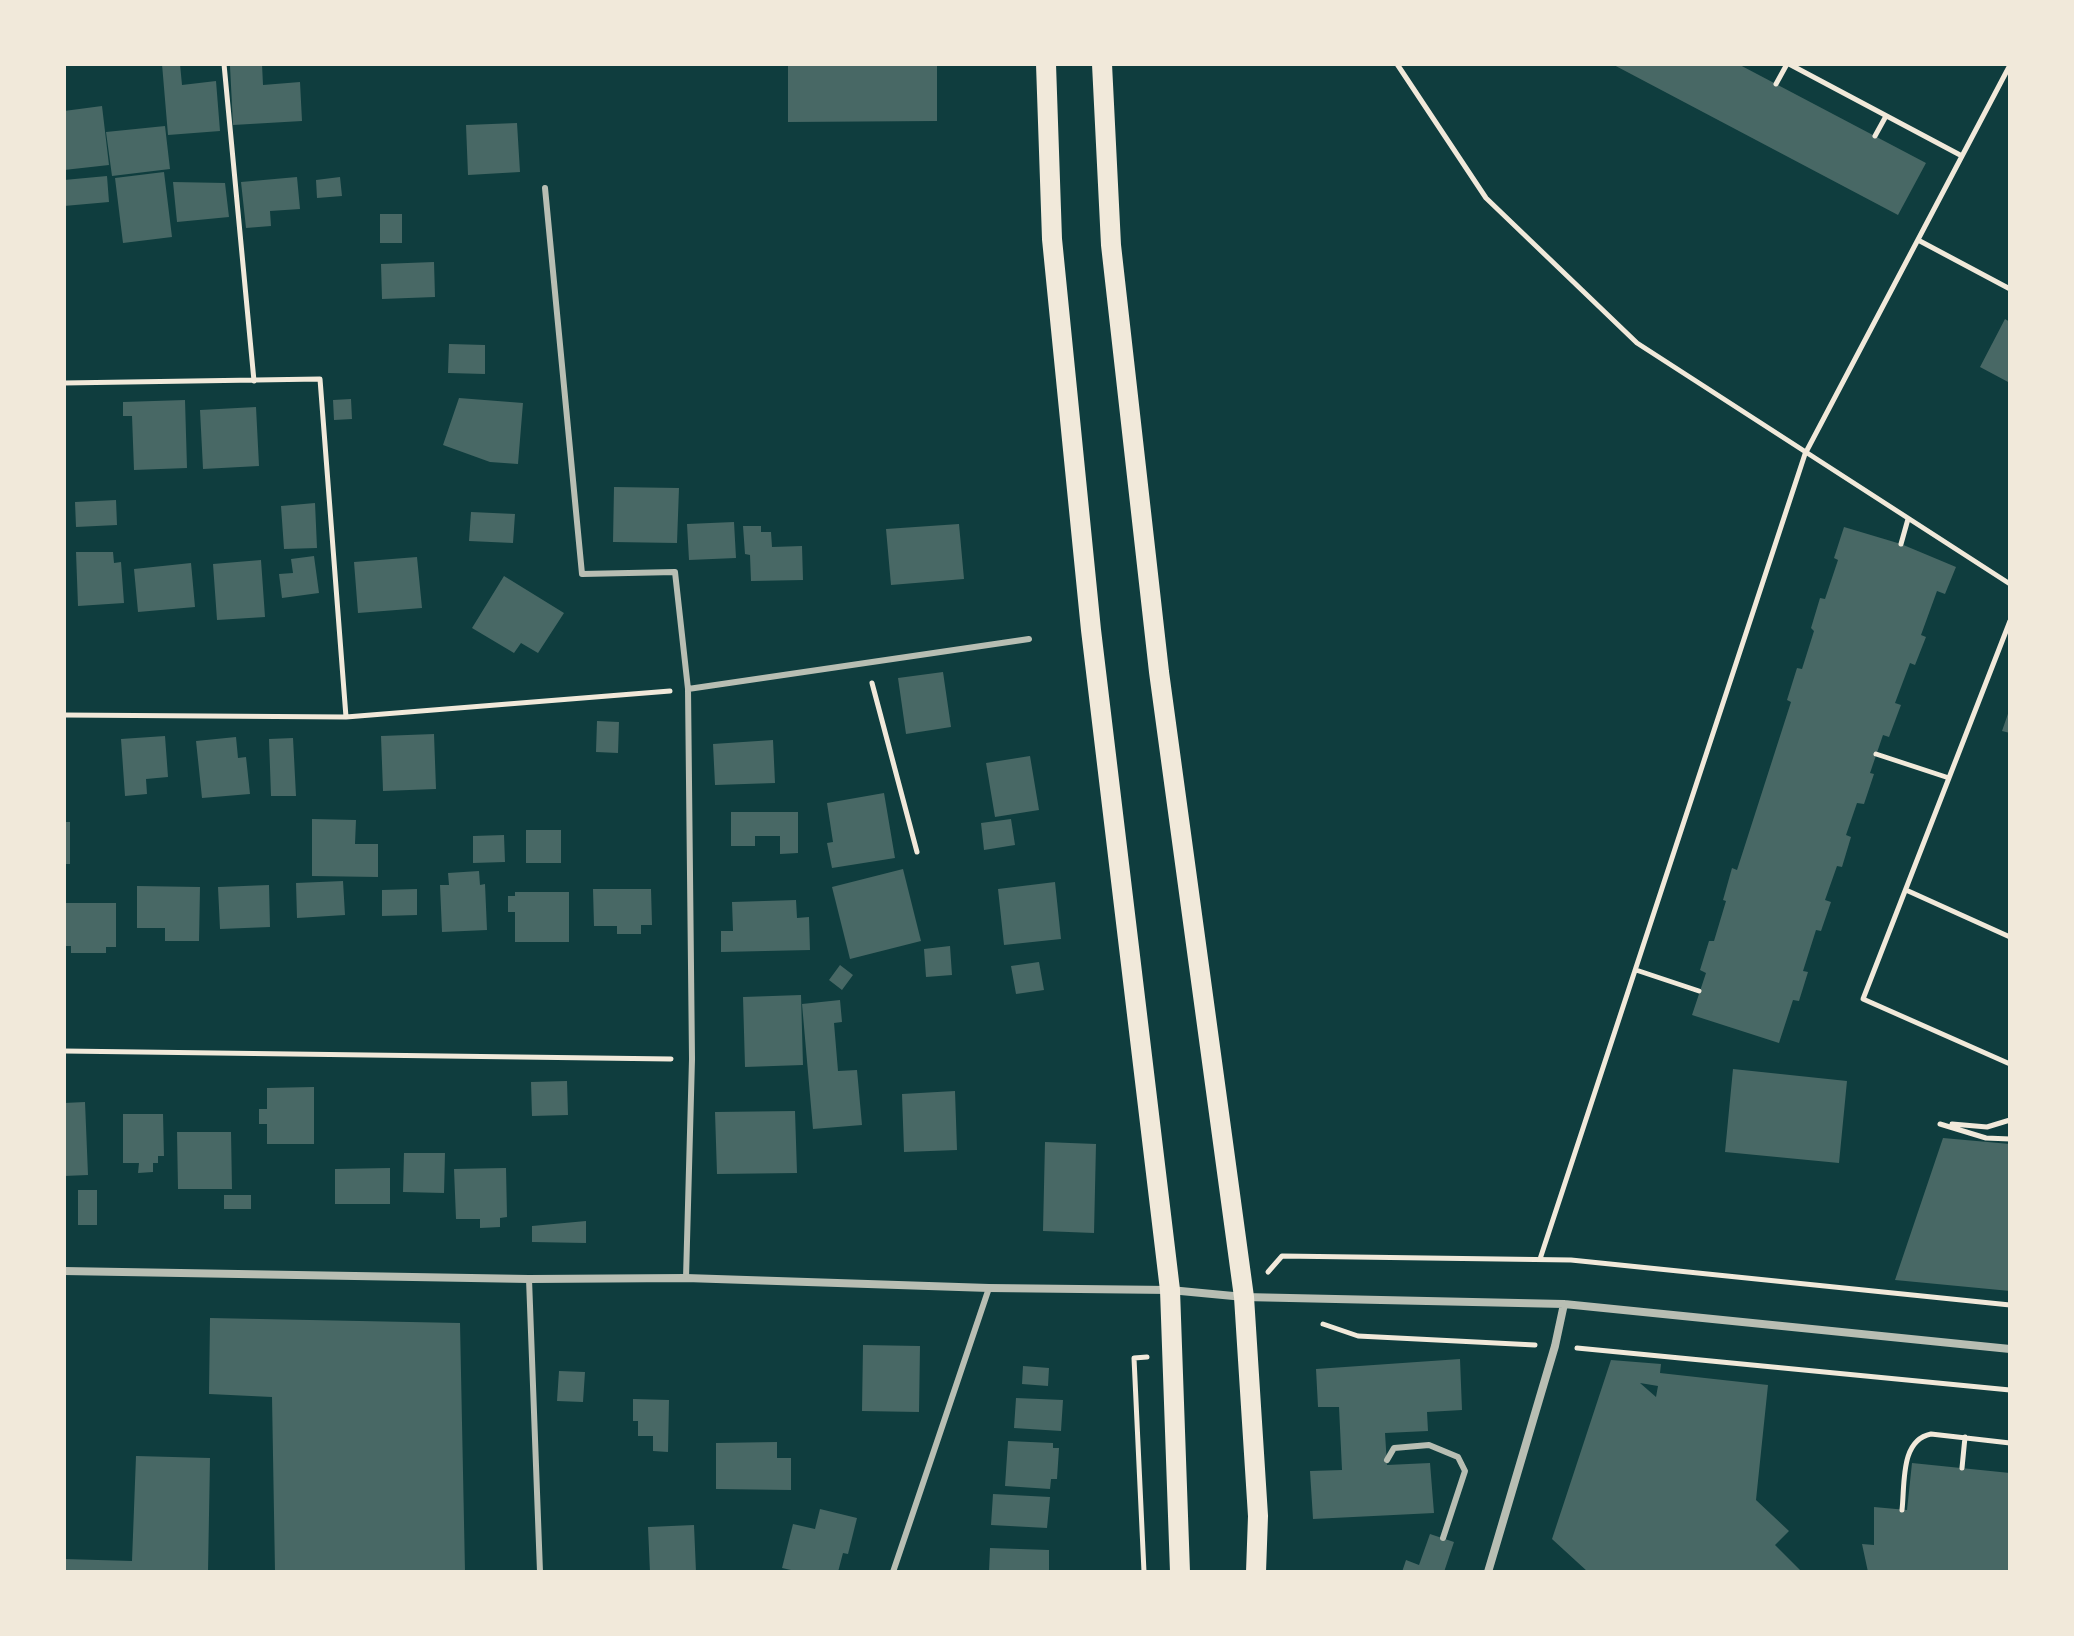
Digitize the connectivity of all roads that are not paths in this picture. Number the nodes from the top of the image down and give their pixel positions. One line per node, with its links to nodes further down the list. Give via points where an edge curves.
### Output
1 (1046, 64): 10 (main road, via 1052,239 1088,599)
2 (1102, 64): 11 (main road, via 1111,245 1159,672)
3 (545, 188): 5 (lane, via 582,574 675,572)
4 (1029, 639): 5 (lane)
5 (688, 689): 7 (lane, via 692,1059)
6 (64, 1271): 8 (street)
7 (686, 1278): 8 (street); 9 (street)
8 (529, 1279): 16 (lane)
9 (989, 1288): 10 (street); 17 (lane)
10 (1170, 1290): 11 (street); 18 (main road)
11 (1244, 1297): 12 (street); 19 (main road, via 1258,1516)
12 (1564, 1304): 13 (street); 20 (street)
13 (2010, 1349)
14 (1387, 1460): 15 (lane, via 1394,1448 1429,1445 1458,1457 1465,1471)
15 (1443, 1538)
16 (540, 1572)
17 (893, 1572)
18 (1180, 1572)
19 (1256, 1572)
20 (1488, 1572)

